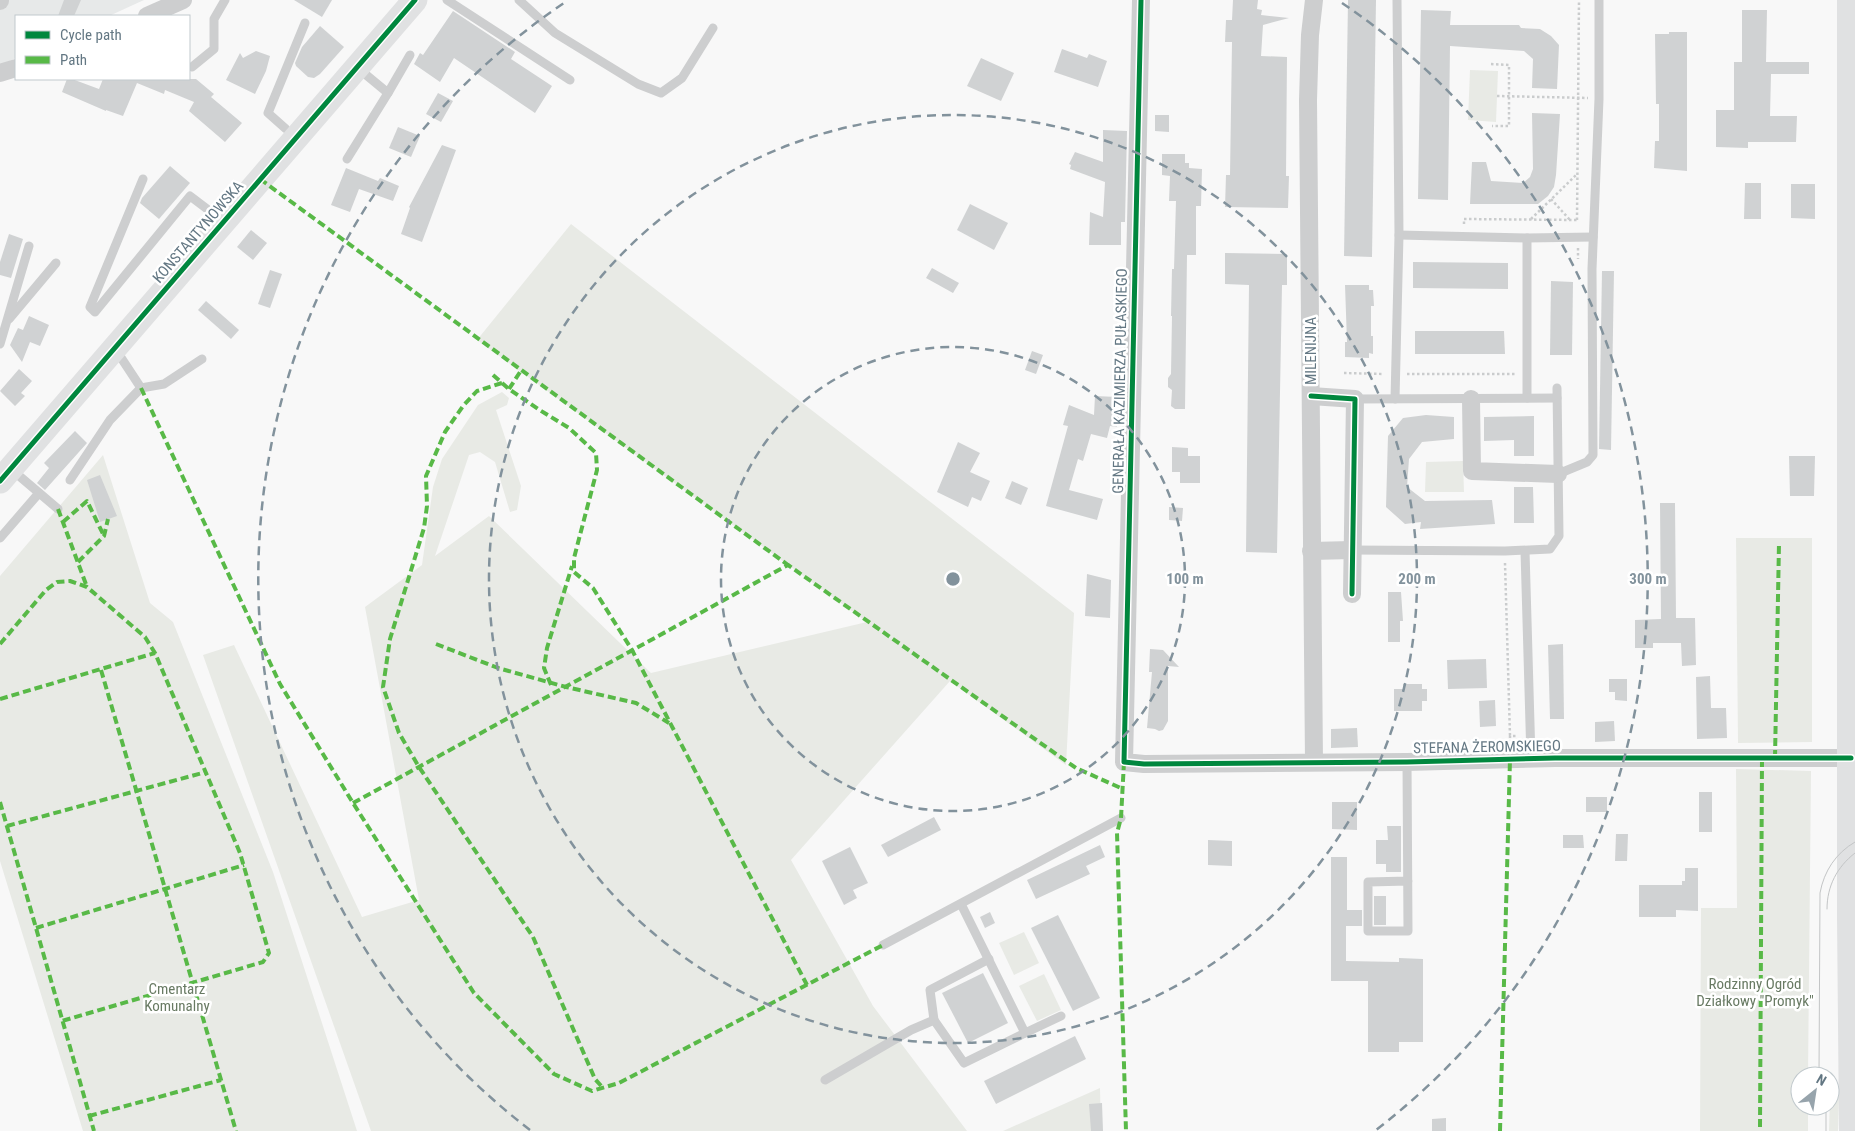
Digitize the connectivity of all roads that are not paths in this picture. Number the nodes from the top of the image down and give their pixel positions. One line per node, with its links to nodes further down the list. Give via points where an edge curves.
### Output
1 (183, 0): 11 (street)
2 (224, 0): 15 (lane, via 214,19 214,49)
3 (414, 0): 16 (main road, KONSTANTYNOWSKA)
4 (447, 0): 19 (lane)
5 (519, 0): 13 (lane, via 555,33 638,84 661,93 682,78)
6 (1142, 0): 56 (street, GENERAŁA KAZIMIERZA PUŁASKIEGO)
7 (1314, 0): 36 (street, MILENIJNA, via 1308,100)
8 (1397, 0): 25 (lane)
9 (1599, 0): 26 (lane, via 1599,99)
10 (1851, 0): 45 (main road)
11 (149, 15)
12 (305, 23): 21 (lane, via 268,113)
13 (713, 28)
14 (410, 55): 20 (lane)
15 (192, 67)
16 (357, 67): 20 (lane); 24 (main road, KONSTANTYNOWSKA)
17 (15, 68): 18 (street)
18 (0, 73)
19 (570, 80)
20 (388, 93): 22 (lane)
21 (286, 129)
22 (347, 159)
23 (143, 179): 24 (lane, via 90,308 95,312 190,196)
24 (224, 221): 32 (main road, KONSTANTYNOWSKA)
25 (1399, 235): 27 (lane); 37 (lane)
26 (1593, 237): 27 (lane); 42 (lane, via 1593,455 1588,462)
27 (1527, 238): 39 (lane)
28 (29, 246): 30 (lane)
29 (56, 263): 30 (lane)
30 (6, 324): 31 (lane)
31 (0, 344)
32 (115, 348): 34 (lane); 43 (main road, KONSTANTYNOWSKA)
33 (202, 359): 34 (lane, via 164,384)
34 (141, 388): 44 (lane, via 110,420)
35 (1557, 388): 40 (lane)
36 (1311, 396): 41 (street); 50 (street, MILENIJNA)
37 (1395, 398): 38 (lane); 41 (lane)
38 (1471, 398): 39 (lane); 42 (street, via 1472,471)
39 (1526, 398): 40 (lane)
40 (1557, 398): 42 (lane)
41 (1355, 399): 49 (street)
42 (1558, 474): 51 (lane, via 1560,536 1550,549)
43 (5, 475): 46 (lane)
44 (70, 480)
45 (1852, 489): 53 (main road)
46 (39, 493): 47 (lane); 48 (lane)
47 (58, 509)
48 (0, 538)
49 (1352, 550): 50 (street); 51 (lane); 52 (street)
50 (1311, 551): 55 (street, MILENIJNA)
51 (1525, 551): 54 (lane)
52 (1352, 594)
53 (1851, 758): 54 (street, STEFANA ŻEROMSKIEGO); 59 (main road)
54 (1531, 759): 57 (street, STEFANA ŻEROMSKIEGO)
55 (1314, 761): 56 (street, STEFANA ŻEROMSKIEGO); 57 (street, STEFANA ŻEROMSKIEGO)
56 (1124, 762)
57 (1407, 762): 60 (lane)
58 (1121, 818): 61 (lane)
59 (1853, 866): 68 (main road)
60 (1408, 881): 60 (lane, via 1408,931 1368,931 1368,882)
61 (961, 904): 62 (lane); 63 (lane)
62 (883, 945)
63 (989, 959): 65 (lane, via 930,990); 66 (lane)
64 (1061, 1016): 66 (lane)
65 (934, 1020): 66 (lane, via 964,1063); 67 (lane)
66 (1025, 1033)
67 (825, 1080)
68 (1853, 1131)

